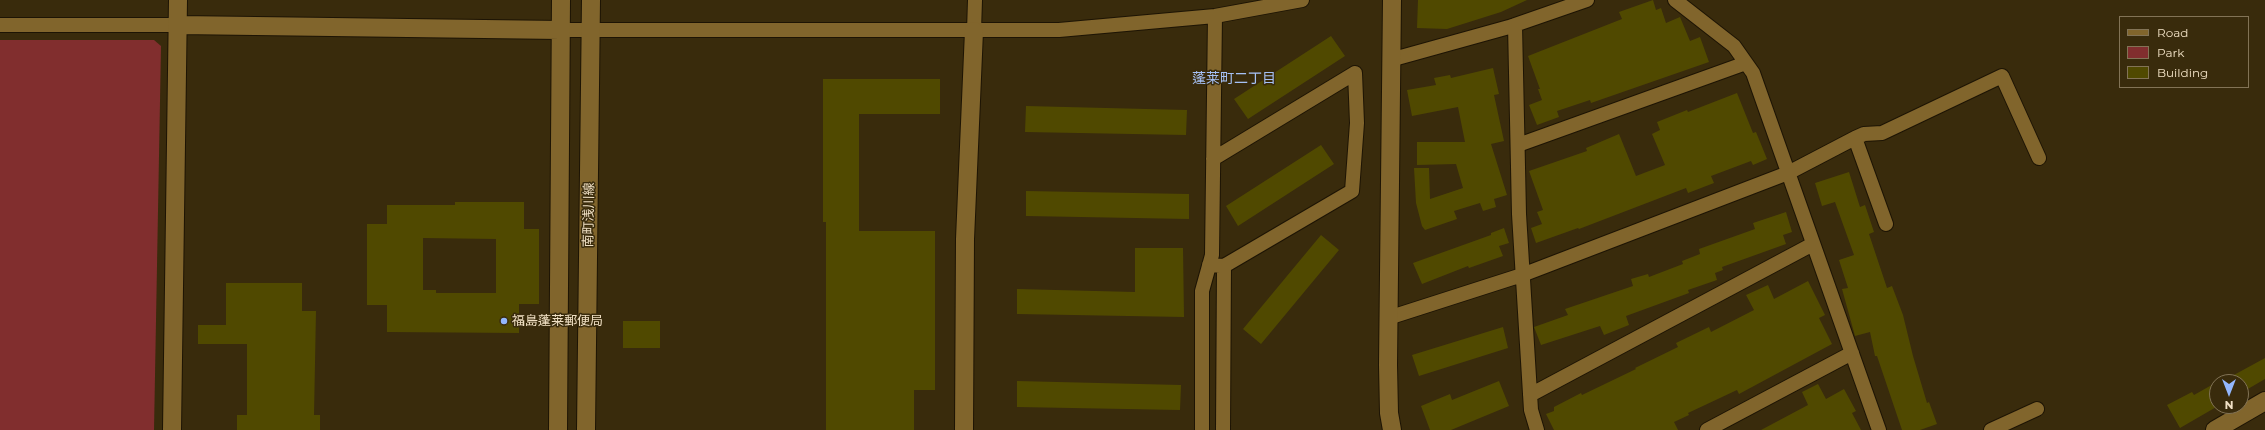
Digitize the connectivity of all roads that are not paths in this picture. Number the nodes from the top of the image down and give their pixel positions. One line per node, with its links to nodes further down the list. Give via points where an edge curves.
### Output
1 (178, 0): 11 (street)
2 (561, 0): 13 (street)
3 (591, 0): 14 (street, 南町浅川線)
4 (975, 0): 15 (street)
5 (1302, 0): 9 (street)
6 (1392, 0): 16 (street)
7 (1587, 0): 12 (street)
8 (1675, 0): 17 (street, via 1734,46)
9 (1215, 16): 15 (street, via 1058,30); 21 (street)
10 (0, 25): 11 (street)
11 (179, 25): 13 (street); 33 (street)
12 (1515, 25): 16 (street); 19 (street)
13 (560, 30): 14 (street); 34 (street)
14 (591, 31): 15 (street); 35 (street, 南町浅川線)
15 (974, 31): 36 (street, via 965,240)
16 (1390, 60): 28 (street)
17 (1746, 63): 19 (street); 22 (street, via 1753,73)
18 (1855, 138): 20 (street, via 1864,134 1882,133 2002,76); 22 (street); 23 (street)
19 (1518, 145): 27 (street)
20 (2039, 158)
21 (1213, 159): 25 (street, via 1212,255); 26 (street, via 1355,73 1357,123 1352,191)
22 (1788, 173): 24 (street); 27 (street)
23 (1886, 224)
24 (1813, 244): 29 (street); 30 (street)
25 (1209, 265): 26 (street); 37 (street, via 1202,291)
26 (1224, 266): 38 (street)
27 (1522, 275): 28 (street); 30 (street)
28 (1388, 318): 39 (street, via 1389,413)
29 (1852, 353): 41 (street); 42 (street)
30 (1530, 395): 40 (street, via 1530,410)
31 (2265, 401): 44 (street)
32 (2037, 408): 43 (street)
33 (172, 430)
34 (558, 430)
35 (586, 430)
36 (964, 430)
37 (1202, 430)
38 (1223, 430)
39 (1392, 430)
40 (1537, 430)
41 (1707, 430)
42 (1879, 430)
43 (1990, 430)
44 (2215, 430)

